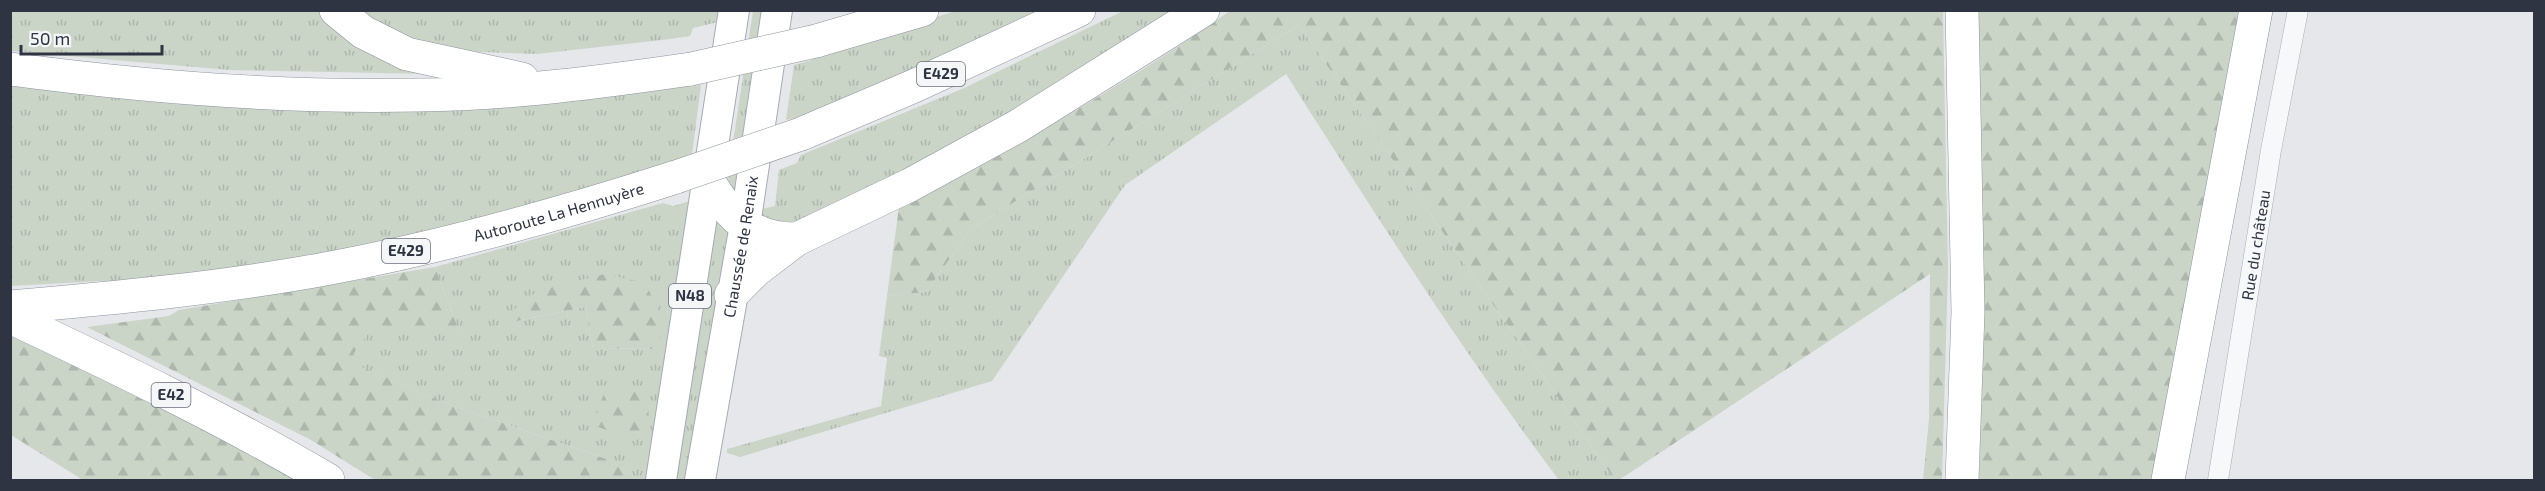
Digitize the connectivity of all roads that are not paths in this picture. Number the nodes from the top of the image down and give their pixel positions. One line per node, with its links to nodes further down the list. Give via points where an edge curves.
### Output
1 (336, 10): 11 (highway, via 363,32 407,54 503,73)
2 (734, 10): 12 (main road, N48)
3 (777, 10): 13 (main road, Chaussée de Renaix / N48)
4 (922, 10): 11 (highway, bridge, via 816,41 691,69)
5 (1079, 10): 16 (highway, Autoroute La Hennuyère / E429, bridge, via 801,134 571,210 325,269 130,297)
6 (1203, 10): 14 (highway, via 1018,126 910,185)
7 (1962, 10): 21 (highway, via 1968,312)
8 (2256, 10): 22 (highway)
9 (2298, 10): 23 (street, Rue du château, via 2271,150)
10 (10, 69): 11 (highway, via 295,95 421,96)
11 (549, 87)
12 (708, 180): 13 (highway, via 721,202); 19 (main road, N48)
13 (745, 225): 14 (highway, via 774,239); 15 (main road, Chaussée de Renaix / N48)
14 (797, 239): 15 (highway)
15 (731, 295): 20 (main road, Chaussée de Renaix / N48)
16 (10, 307)
17 (10, 317): 18 (highway, E42, via 124,371)
18 (328, 480)
19 (661, 480)
20 (700, 480)
21 (1962, 480)
22 (2168, 480)
23 (2218, 480)

